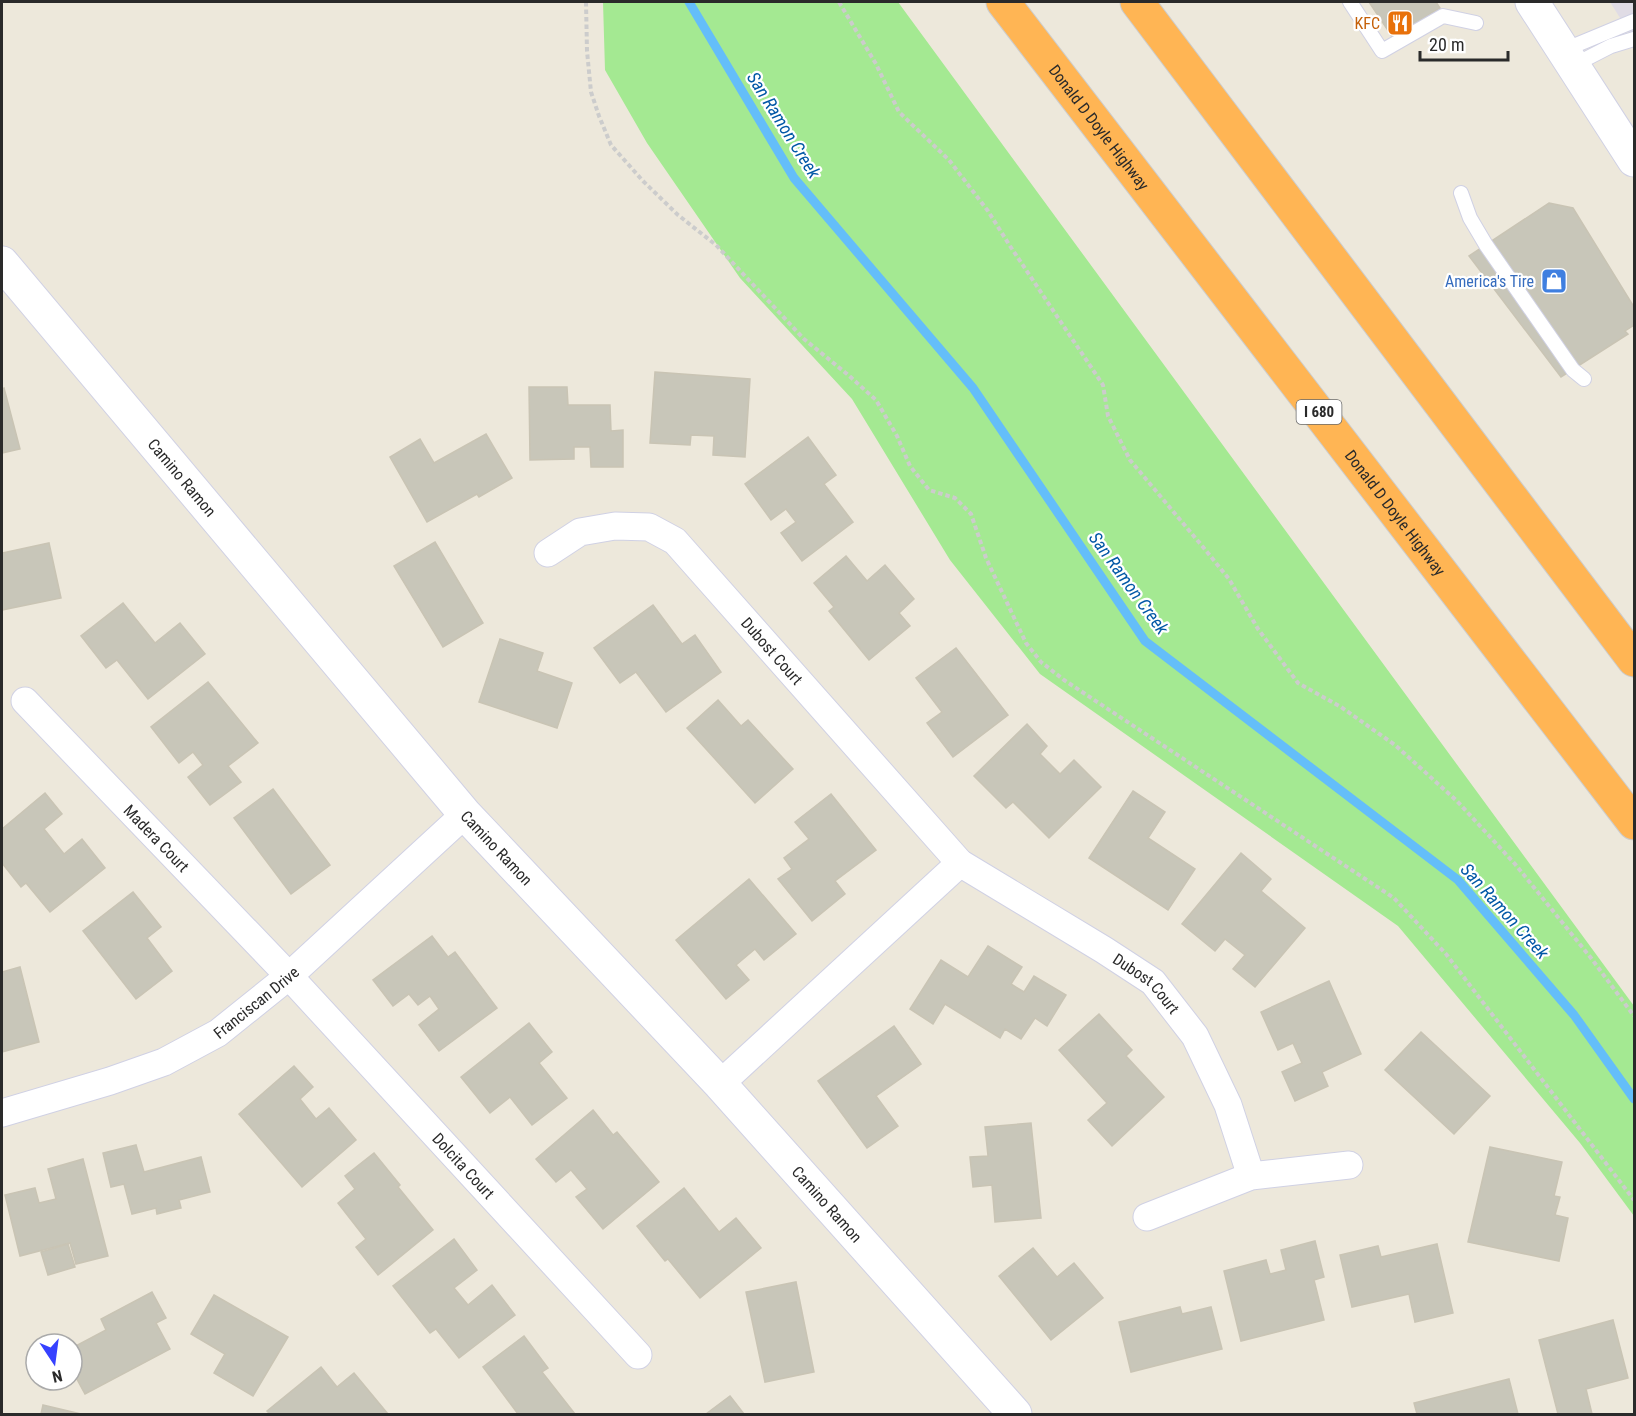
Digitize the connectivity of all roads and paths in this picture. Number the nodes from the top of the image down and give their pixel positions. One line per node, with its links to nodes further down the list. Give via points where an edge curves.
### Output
1 (586, 2): 27 (path, via 591,92 611,145 678,215 716,245 804,339 876,400 910,466 929,490 955,498 971,514 1016,623 1041,662 1394,898 1446,954)
2 (839, 2): 22 (path, via 899,112 949,160 988,211 1103,385 1108,416 1130,460 1228,579 1258,629 1298,683 1395,745 1457,801 1515,864)
3 (1004, 2): 19 (highway, Donald D Doyle Highway / I 680)
4 (1137, 2): 16 (highway)
5 (1350, 2): 8 (lane, via 1382,51 1443,16)
6 (1532, 2): 10 (street)
7 (1635, 21): 10 (lane)
8 (1476, 23)
9 (1635, 39): 10 (lane)
10 (1569, 57): 11 (street)
11 (1635, 160)
12 (1461, 194): 14 (lane, via 1486,245 1573,370)
13 (2, 263): 18 (street, Camino Ramon)
14 (1584, 379)
15 (548, 553): 20 (street, Dubost Court, via 580,532 615,526 649,527 675,541)
16 (1635, 660)
17 (25, 702): 21 (street, Madera Court)
18 (465, 814): 21 (street, Franciscan Drive); 23 (street, Camino Ramon)
19 (1635, 823)
20 (960, 863): 23 (street); 26 (street, Dubost Court, via 1153,982 1195,1036 1228,1105)
21 (289, 976): 24 (street, Franciscan Drive, via 218,1033 164,1062); 29 (street, Dolcita Court)
22 (1635, 1016)
23 (720, 1084): 30 (street, Camino Ramon)
24 (2, 1113)
25 (1348, 1165): 26 (street)
26 (1251, 1176): 28 (street)
27 (1635, 1200)
28 (1148, 1217)
29 (638, 1355)
30 (1016, 1414)

